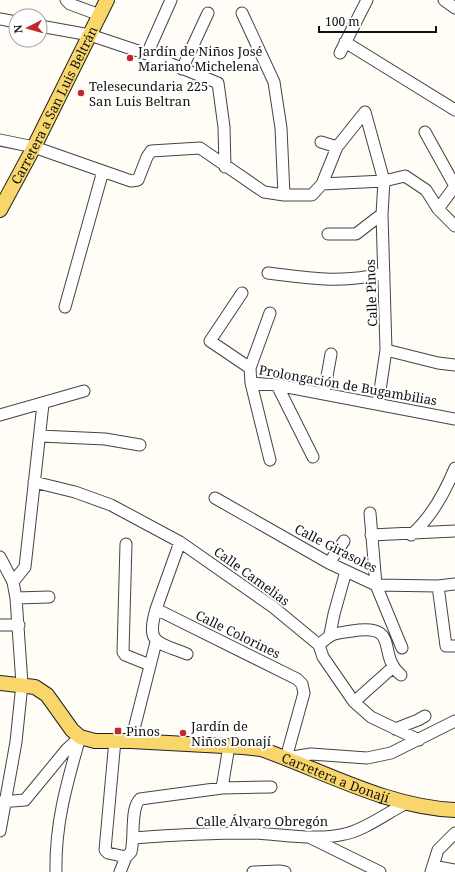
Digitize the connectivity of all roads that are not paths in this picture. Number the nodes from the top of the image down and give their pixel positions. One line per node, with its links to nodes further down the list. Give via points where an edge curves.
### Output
1 (66, 0): 7 (street, via 70,4)
2 (107, 0): 7 (main road, Carretera a San Luis Beltrán)
3 (171, 0): 12 (street)
4 (367, 0): 10 (street)
5 (208, 13): 13 (street)
6 (242, 13): 25 (street, via 274,82 281,128)
7 (100, 15): 9 (main road, Carretera a San Luis Beltrán)
8 (48, 27): 9 (street)
9 (90, 35): 12 (street); 18 (main road, Carretera a San Luis Beltrán)
10 (345, 42): 11 (street); 14 (street)
11 (340, 53)
12 (147, 54): 13 (street)
13 (182, 69): 20 (street, via 218,83 224,127)
14 (455, 110)
15 (425, 132): 24 (street)
16 (0, 140): 18 (street)
17 (321, 142): 19 (street)
18 (34, 147): 21 (street); 27 (main road, Carretera a San Luis Beltrán)
19 (337, 147): 22 (street, Calle Pinos, via 365,112); 23 (street)
20 (225, 167): 21 (street, via 200,148 151,152 138,180 131,182); 25 (street, via 264,192)
21 (103, 170): 34 (street)
22 (384, 181): 23 (street); 26 (street, via 405,176 426,190); 28 (street, Calle Pinos)
23 (322, 184): 25 (street, via 312,194)
24 (455, 186): 26 (street)
25 (284, 195)
26 (438, 209): 29 (street)
27 (0, 210)
28 (382, 214): 30 (street, via 356,234); 32 (street, Calle Pinos)
29 (455, 226)
30 (328, 234)
31 (268, 273): 32 (street, via 322,280 362,279)
32 (384, 273): 36 (street, Calle Pinos)
33 (242, 293): 39 (street, Prolongación de Bugambilias, via 210,340)
34 (65, 307)
35 (270, 313): 39 (street)
36 (386, 350): 38 (street); 45 (street, Calle Pinos)
37 (331, 354): 43 (street)
38 (455, 365)
39 (250, 368): 40 (street, Prolongación de Bugambilias)
40 (251, 383): 41 (street, Prolongación de Bugambilias); 51 (street)
41 (277, 385): 43 (street, Prolongación de Bugambilias); 50 (street)
42 (84, 391): 44 (street)
43 (324, 393): 45 (street, Prolongación de Bugambilias)
44 (43, 404): 46 (street); 48 (street)
45 (378, 404): 47 (street, Prolongación de Bugambilias)
46 (0, 415)
47 (455, 419)
48 (40, 436): 49 (street, via 105,439); 53 (street)
49 (140, 445)
50 (313, 457)
51 (270, 460)
52 (455, 468): 58 (street, via 430,513)
53 (34, 482): 60 (street, Calle Camelias, via 75,492 111,505); 65 (street, via 25,567)
54 (215, 498): 63 (street, Calle Girasoles)
55 (370, 513): 57 (street)
56 (455, 531): 58 (street)
57 (371, 535): 58 (street); 67 (street)
58 (411, 535)
59 (344, 541): 63 (street)
60 (180, 542): 71 (street); 76 (street, Calle Camelias, via 273,607)
61 (126, 544): 80 (street, via 122,652)
62 (0, 557): 65 (street)
63 (329, 563): 64 (street, Calle Girasoles)
64 (346, 571): 67 (street, Calle Girasoles); 74 (street)
65 (13, 582): 70 (street)
66 (455, 584): 68 (street, Calle Girasoles)
67 (376, 585): 68 (street, Calle Girasoles); 78 (street)
68 (438, 586): 77 (street)
69 (49, 597): 70 (street)
70 (16, 598): 73 (street)
71 (156, 609): 75 (street, via 152,624 152,636); 92 (street, Calle Colorines, via 297,679 302,684 304,694)
72 (0, 625): 73 (street)
73 (19, 625): 82 (street)
74 (330, 634): 76 (street); 83 (street, via 369,628 377,630 383,636 388,649 396,672)
75 (156, 642): 79 (street); 80 (street)
76 (319, 645): 83 (street, Calle Camelias, via 323,657)
77 (450, 646)
78 (402, 648)
79 (187, 654)
80 (150, 666): 90 (street)
81 (0, 683): 82 (main road)
82 (22, 684): 87 (main road, via 35,687 47,695); 95 (street, via 16,742)
83 (354, 702): 86 (street, Calle Camelias, via 371,718)
84 (425, 716): 86 (street)
85 (455, 721): 89 (street)
86 (395, 729): 89 (street, Calle Camelias)
87 (80, 737): 88 (main road, Carretera a Donají, via 95,741); 95 (street, via 25,800); 105 (street, via 61,806)
88 (115, 740): 90 (main road, Carretera a Donají); 102 (street, via 105,850)
89 (419, 740): 92 (street, via 390,753 367,758 312,754)
90 (131, 741): 91 (main road, Carretera a Donají)
91 (230, 746): 92 (main road, Carretera a Donají, via 260,750); 94 (street)
92 (286, 758): 96 (main road, Carretera a Donají)
93 (271, 787): 94 (street)
94 (222, 788): 101 (street, via 140,799 136,802 134,812)
95 (3, 802): 98 (street)
96 (408, 803): 97 (main road, Carretera a Donají); 100 (street, Calle Álvaro Obregón, via 346,834)
97 (455, 810)
98 (0, 831)
99 (455, 833): 103 (street, via 438,850)
100 (311, 837): 101 (street, Calle Álvaro Obregón, via 252,834); 109 (street)
101 (133, 838): 102 (street, via 131,852)
102 (126, 857): 106 (street)
103 (432, 869): 104 (street)
104 (455, 870)
105 (56, 872)
106 (120, 872)
107 (253, 872): 108 (street)
108 (285, 872)
109 (380, 872)

